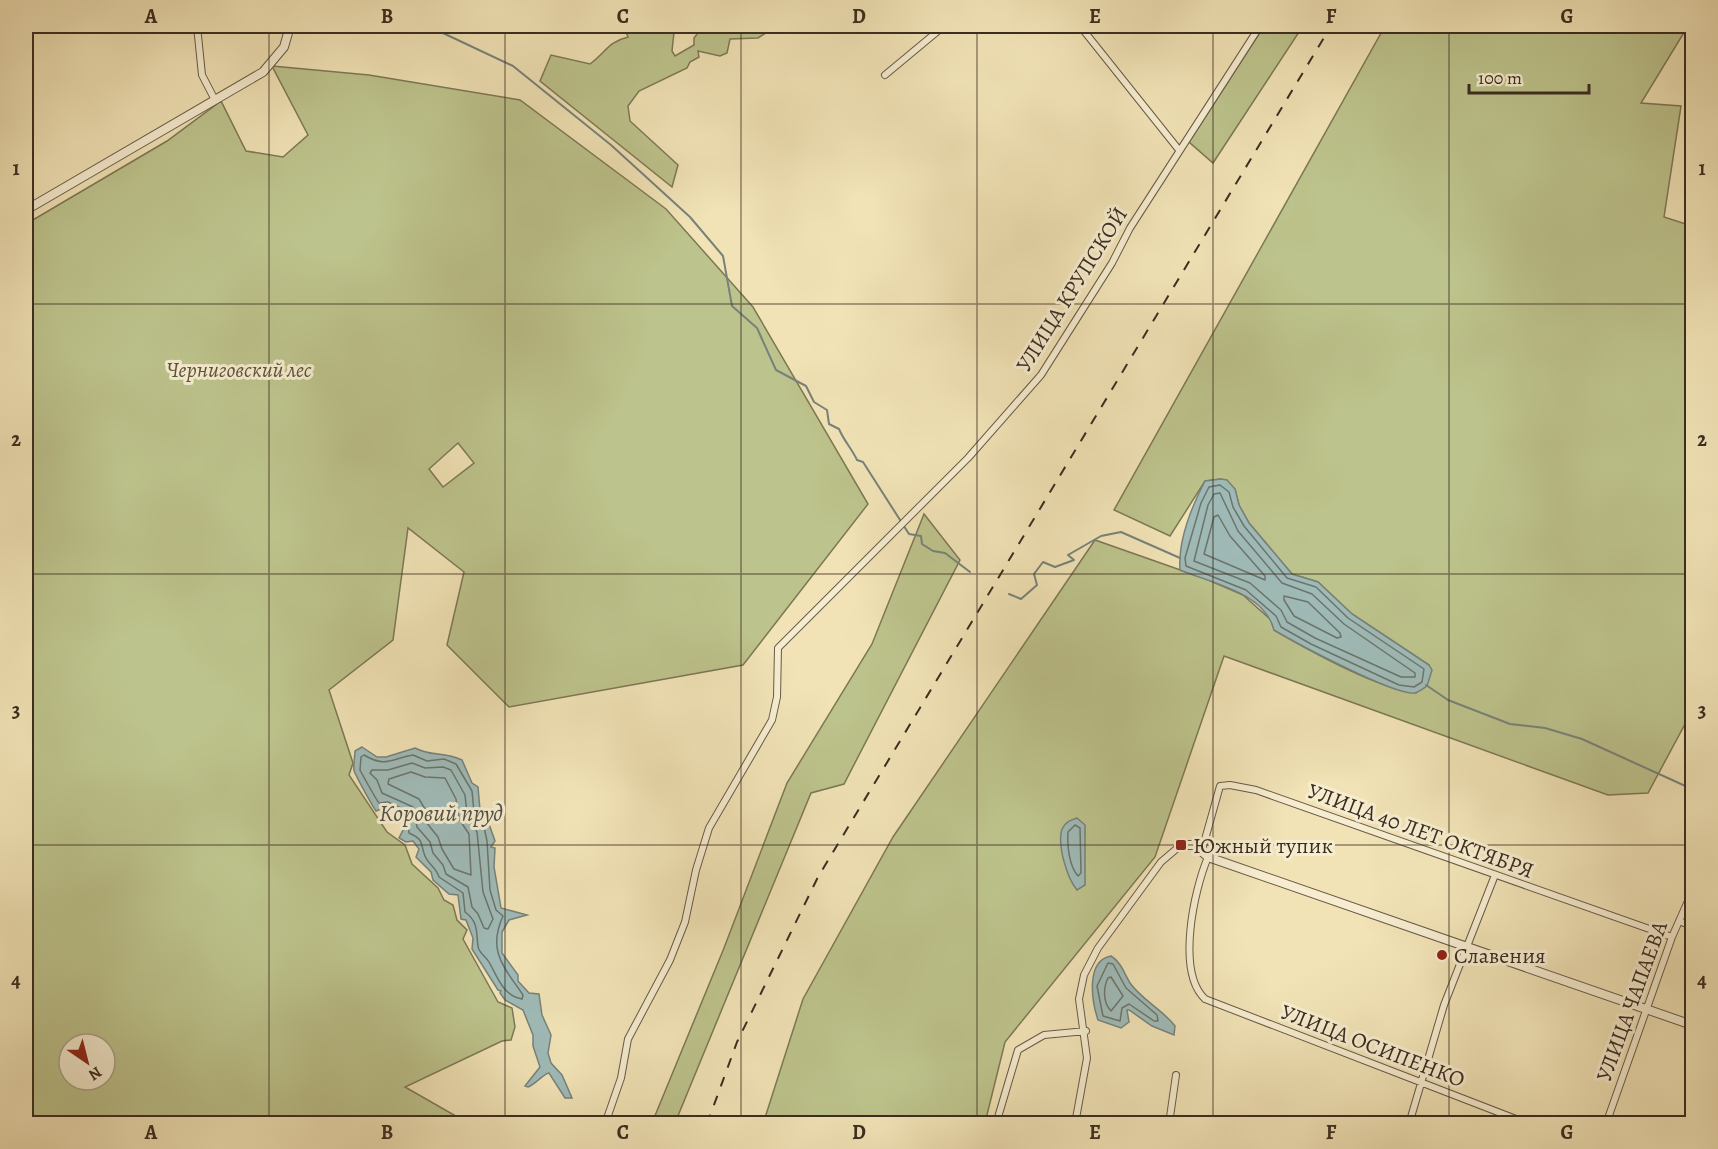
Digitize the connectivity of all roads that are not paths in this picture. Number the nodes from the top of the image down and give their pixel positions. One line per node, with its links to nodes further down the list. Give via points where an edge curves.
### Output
1 (196, 26): 7 (street, via 202,75)
2 (290, 26): 7 (street, via 284,47 263,72)
3 (1080, 26): 8 (street)
4 (1260, 26): 8 (street, УЛИЦА КРУПСКОЙ)
5 (940, 27): 6 (street)
6 (885, 75)
7 (216, 100): 9 (street)
8 (1179, 150): 23 (street, УЛИЦА КРУПСКОЙ, via 1041,375 968,458 778,648 777,697 772,720 709,828 685,922 670,960 628,1039 621,1078)
9 (26, 210)
10 (1181, 845): 11 (street, via 1194,845); 20 (street, via 1161,862 1083,975 1079,999)
11 (1205, 854): 12 (street, УЛИЦА 40 ЛЕТ ОКТЯБРЯ, via 1220,786 1230,785 1256,790); 17 (street); 22 (street, УЛИЦА ОСИПЕНКО, via 1195,900 1189,962 1194,987 1205,999)
12 (1495, 875): 16 (street, УЛИЦА 40 ЛЕТ ОКТЯБРЯ); 17 (street)
13 (1692, 892): 14 (street, УЛИЦА ЧАПАЕВА)
14 (1679, 921): 15 (street); 16 (street, УЛИЦА ЧАПАЕВА)
15 (1692, 927)
16 (1672, 937): 18 (street, УЛИЦА ЧАПАЕВА)
17 (1465, 946): 18 (street); 22 (street)
18 (1645, 1009): 19 (street); 29 (street, УЛИЦА ЧАПАЕВА)
19 (1692, 1025)
20 (1086, 1031): 24 (street, via 1044,1035 1018,1050); 25 (street, via 1087,1058)
21 (1176, 1075): 26 (street)
22 (1422, 1083): 27 (street); 28 (street, УЛИЦА ОСИПЕНКО)
23 (605, 1124)
24 (996, 1124)
25 (1075, 1124)
26 (1169, 1124)
27 (1409, 1124)
28 (1529, 1124)
29 (1606, 1124)

